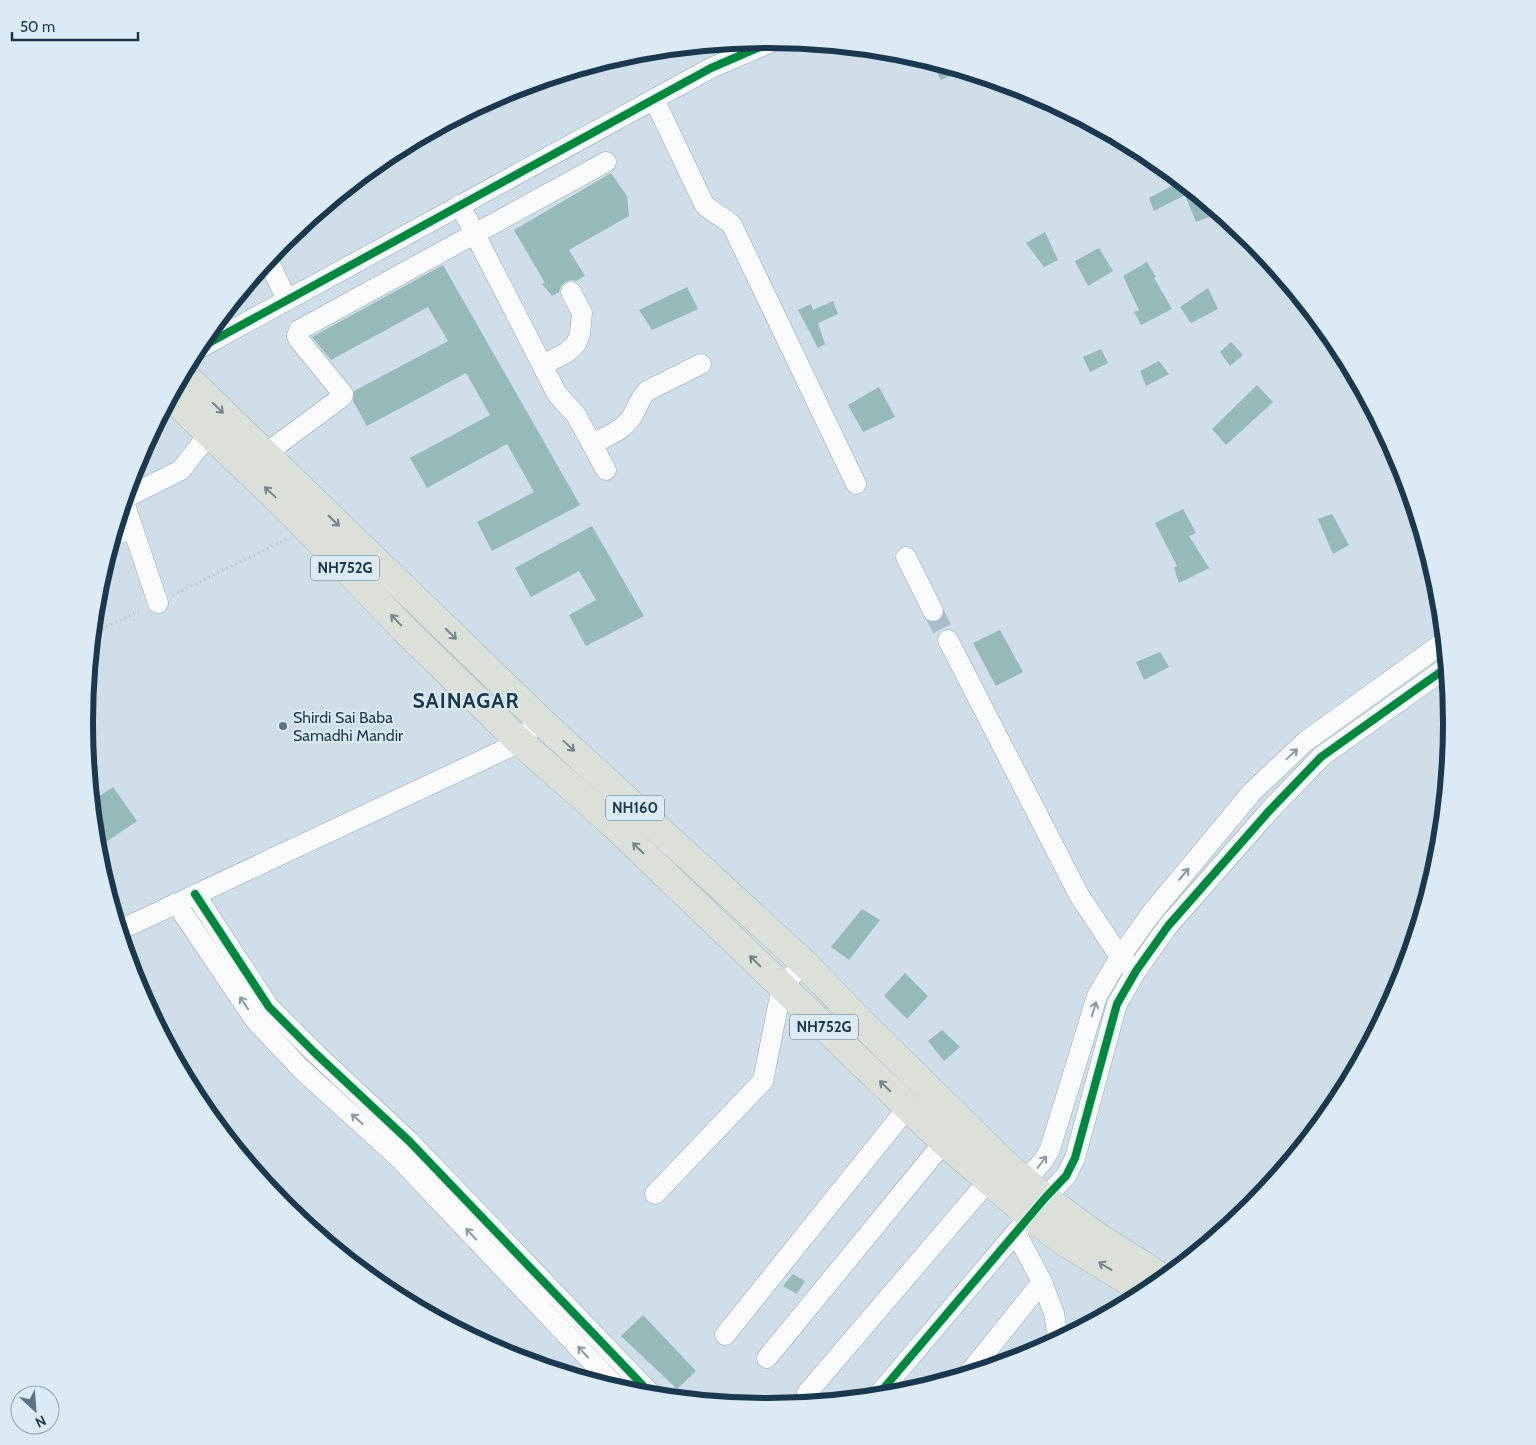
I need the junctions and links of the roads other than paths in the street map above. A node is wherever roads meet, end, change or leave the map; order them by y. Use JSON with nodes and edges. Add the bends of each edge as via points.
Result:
{"nodes":[{"id":1,"x":757,"y":48,"type":"edge"},
{"id":2,"x":654,"y":99,"type":"junction"},
{"id":3,"x":606,"y":162,"type":"dead end"},
{"id":4,"x":460,"y":205,"type":"junction"},
{"id":5,"x":475,"y":234,"type":"junction"},
{"id":6,"x":271,"y":266,"type":"edge"},
{"id":7,"x":571,"y":292,"type":"dead end"},
{"id":8,"x":287,"y":300,"type":"junction"},
{"id":9,"x":211,"y":342,"type":"edge"},
{"id":10,"x":701,"y":364,"type":"dead end"},
{"id":11,"x":542,"y":365,"type":"junction"},
{"id":12,"x":187,"y":378,"type":"edge"},
{"id":13,"x":175,"y":401,"type":"edge"},
{"id":14,"x":209,"y":434,"type":"junction"},
{"id":15,"x":592,"y":444,"type":"junction"},
{"id":16,"x":265,"y":454,"type":"junction"},
{"id":17,"x":606,"y":470,"type":"dead end"},
{"id":18,"x":856,"y":484,"type":"dead end"},
{"id":19,"x":133,"y":494,"type":"edge"},
{"id":20,"x":124,"y":532,"type":"edge"},
{"id":21,"x":906,"y":557,"type":"dead end"},
{"id":22,"x":158,"y":603,"type":"road end"},
{"id":23,"x":933,"y":611,"type":"tunnel mouth"},
{"id":24,"x":948,"y":640,"type":"tunnel mouth"},
{"id":25,"x":1438,"y":646,"type":"edge"},
{"id":26,"x":1441,"y":671,"type":"edge"},
{"id":27,"x":541,"y":721,"type":"junction"},
{"id":28,"x":518,"y":740,"type":"junction"},
{"id":29,"x":195,"y":894,"type":"junction"},
{"id":30,"x":176,"y":903,"type":"junction"},
{"id":31,"x":125,"y":927,"type":"edge"},
{"id":32,"x":1120,"y":957,"type":"junction"},
{"id":33,"x":804,"y":963,"type":"junction"},
{"id":34,"x":1136,"y":971,"type":"junction"},
{"id":35,"x":782,"y":986,"type":"junction"},
{"id":36,"x":908,"y":1107,"type":"junction"},
{"id":37,"x":944,"y":1142,"type":"junction"},
{"id":38,"x":989,"y":1180,"type":"junction"},
{"id":39,"x":655,"y":1194,"type":"dead end"},
{"id":40,"x":1025,"y":1205,"type":"junction"},
{"id":41,"x":1157,"y":1274,"type":"edge"},
{"id":42,"x":1042,"y":1282,"type":"junction"},
{"id":43,"x":1138,"y":1287,"type":"edge"},
{"id":44,"x":1057,"y":1332,"type":"edge"},
{"id":45,"x":725,"y":1335,"type":"dead end"},
{"id":46,"x":768,"y":1358,"type":"dead end"},
{"id":47,"x":975,"y":1365,"type":"edge"},
{"id":48,"x":606,"y":1377,"type":"edge"},
{"id":49,"x":644,"y":1386,"type":"edge"},
{"id":50,"x":885,"y":1387,"type":"edge"},
{"id":51,"x":808,"y":1394,"type":"dead end"}],
"edges":[{"from":1,"to":2,"type":"street","via":[[711,68]]},
{"from":2,"to":4,"type":"street"},
{"from":2,"to":18,"type":"street","via":[[704,204],[732,226]]},
{"from":3,"to":5,"type":"street"},
{"from":4,"to":5,"type":"street"},
{"from":4,"to":8,"type":"street"},
{"from":5,"to":11,"type":"street"},
{"from":5,"to":16,"type":"street","via":[[299,330],[299,340],[343,394]]},
{"from":6,"to":8,"type":"street"},
{"from":7,"to":11,"type":"street","via":[[582,313],[580,334],[576,344],[566,353]]},
{"from":8,"to":9,"type":"street"},
{"from":10,"to":15,"type":"street","via":[[647,391],[625,425]]},
{"from":11,"to":15,"type":"street","via":[[557,394],[576,415]]},
{"from":12,"to":16,"type":"highway","number":"NH160","one_way":true},
{"from":13,"to":14,"type":"highway","number":"NH752G"},
{"from":14,"to":19,"type":"street","via":[[181,470]]},
{"from":28,"to":14,"type":"highway","number":"NH752G","one_way":true},
{"from":15,"to":17,"type":"street"},
{"from":16,"to":27,"type":"highway","number":"NH160","one_way":true},
{"from":20,"to":22,"type":"street"},
{"from":21,"to":23,"type":"street"},
{"from":24,"to":32,"type":"street","via":[[1079,895]]},
{"from":32,"to":25,"type":"street","one_way":true,"via":[[1150,915],[1252,792],[1306,741]]},
{"from":26,"to":34,"type":"street","via":[[1321,757],[1168,926]]},
{"from":27,"to":28,"type":"street"},
{"from":27,"to":33,"type":"highway","number":"NH160","one_way":true},
{"from":28,"to":29,"type":"street","via":[[510,747]]},
{"from":35,"to":28,"type":"highway","number":"NH752G","one_way":true,"via":[[613,824]]},
{"from":29,"to":30,"type":"street"},
{"from":29,"to":49,"type":"street","via":[[269,1007],[409,1142]]},
{"from":30,"to":31,"type":"street"},
{"from":48,"to":30,"type":"street","one_way":true,"via":[[397,1156],[301,1069],[255,1020]]},
{"from":32,"to":34,"type":"street"},
{"from":40,"to":32,"type":"street","one_way":true,"via":[[1050,1149],[1098,996]]},
{"from":33,"to":35,"type":"street"},
{"from":33,"to":40,"type":"highway","number":"NH160","via":[[919,1080]]},
{"from":34,"to":40,"type":"street","via":[[1117,1004],[1075,1158],[1066,1176]]},
{"from":36,"to":35,"type":"highway","number":"NH752G","one_way":true},
{"from":35,"to":39,"type":"street","via":[[763,1081]]},
{"from":36,"to":37,"type":"highway","number":"NH752G"},
{"from":36,"to":45,"type":"street"},
{"from":37,"to":38,"type":"highway","number":"NH752G"},
{"from":37,"to":46,"type":"street"},
{"from":38,"to":40,"type":"highway","number":"NH752G"},
{"from":38,"to":51,"type":"street"},
{"from":40,"to":41,"type":"highway","number":"NH160","via":[[1094,1234]]},
{"from":40,"to":42,"type":"street"},
{"from":43,"to":40,"type":"highway","number":"NH752G","one_way":true,"via":[[1063,1241]]},
{"from":40,"to":50,"type":"street"},
{"from":42,"to":44,"type":"street","via":[[1054,1313]]},
{"from":42,"to":47,"type":"street"}]}
